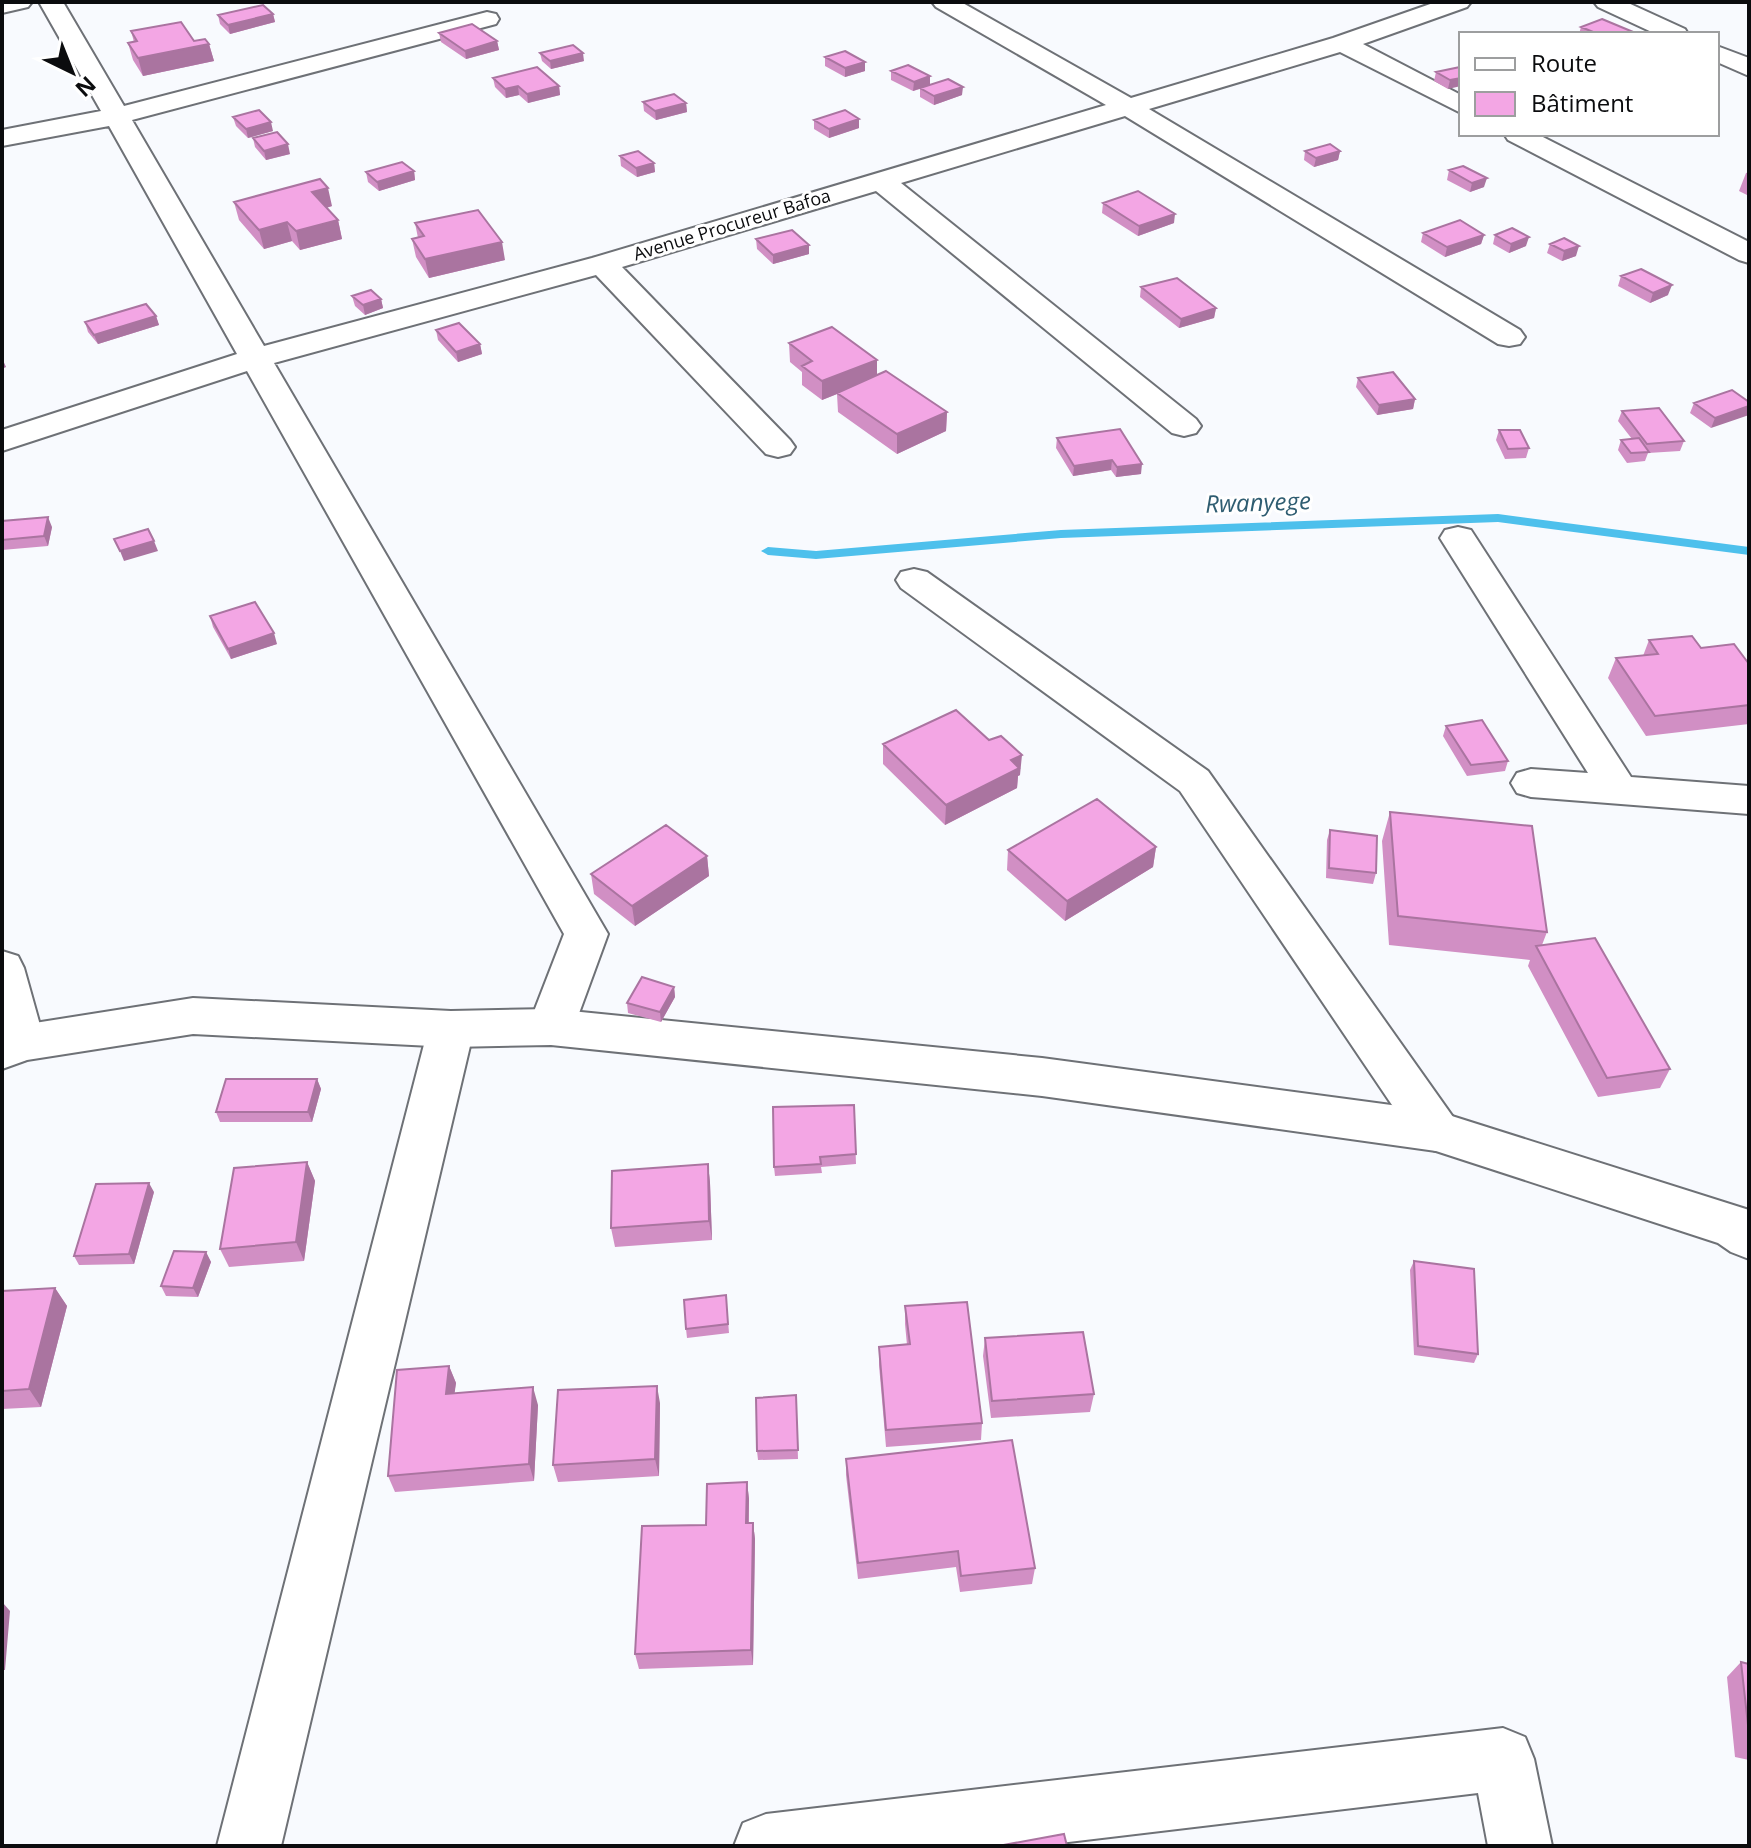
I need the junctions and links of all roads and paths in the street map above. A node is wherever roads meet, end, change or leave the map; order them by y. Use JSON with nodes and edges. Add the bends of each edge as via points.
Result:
{"nodes":[{"id":1,"x":20,"y":2,"type":"edge"},
{"id":2,"x":51,"y":2,"type":"edge"},
{"id":3,"x":944,"y":2,"type":"edge"},
{"id":4,"x":1459,"y":2,"type":"edge"},
{"id":5,"x":1606,"y":2,"type":"edge"},
{"id":6,"x":2,"y":6,"type":"edge"},
{"id":7,"x":487,"y":19,"type":"dead end"},
{"id":8,"x":1672,"y":32,"type":"edge"},
{"id":9,"x":1342,"y":43,"type":"junction"},
{"id":10,"x":1719,"y":54,"type":"edge"},
{"id":11,"x":1749,"y":68,"type":"edge"},
{"id":12,"x":1459,"y":104,"type":"edge"},
{"id":13,"x":1126,"y":106,"type":"junction"},
{"id":14,"x":118,"y":116,"type":"junction"},
{"id":15,"x":1521,"y":136,"type":"edge"},
{"id":16,"x":2,"y":138,"type":"edge"},
{"id":17,"x":880,"y":180,"type":"junction"},
{"id":18,"x":1749,"y":254,"type":"edge"},
{"id":19,"x":602,"y":264,"type":"junction"},
{"id":20,"x":1509,"y":337,"type":"dead end"},
{"id":21,"x":256,"y":358,"type":"junction"},
{"id":22,"x":1184,"y":426,"type":"dead end"},
{"id":23,"x":2,"y":441,"type":"edge"},
{"id":24,"x":778,"y":447,"type":"dead end"},
{"id":25,"x":1458,"y":538,"type":"dead end"},
{"id":26,"x":914,"y":580,"type":"dead end"},
{"id":27,"x":1531,"y":783,"type":"dead end"},
{"id":28,"x":1619,"y":790,"type":"junction"},
{"id":29,"x":1749,"y":800,"type":"edge"},
{"id":30,"x":2,"y":968,"type":"edge"},
{"id":31,"x":551,"y":1027,"type":"junction"},
{"id":32,"x":451,"y":1029,"type":"junction"},
{"id":33,"x":12,"y":1047,"type":"edge"},
{"id":34,"x":1436,"y":1131,"type":"junction"},
{"id":35,"x":1749,"y":1237,"type":"edge"},
{"id":36,"x":249,"y":1846,"type":"edge"},
{"id":37,"x":766,"y":1846,"type":"edge"},
{"id":38,"x":1520,"y":1846,"type":"edge"}],
"edges":[{"from":1,"to":6,"type":"street"},
{"from":2,"to":14,"type":"street"},
{"from":3,"to":13,"type":"street"},
{"from":4,"to":9,"type":"street","name":"Avenue Procureur Bafoa"},
{"from":5,"to":8,"type":"street"},
{"from":7,"to":14,"type":"street"},
{"from":9,"to":12,"type":"street"},
{"from":9,"to":13,"type":"street","name":"Avenue Procureur Bafoa"},
{"from":10,"to":11,"type":"street"},
{"from":13,"to":17,"type":"street","name":"Avenue Procureur Bafoa"},
{"from":13,"to":20,"type":"street"},
{"from":14,"to":16,"type":"street"},
{"from":14,"to":21,"type":"street"},
{"from":15,"to":18,"type":"street"},
{"from":17,"to":19,"type":"street","name":"Avenue Procureur Bafoa"},
{"from":17,"to":22,"type":"street"},
{"from":19,"to":21,"type":"street","name":"Avenue Procureur Bafoa"},
{"from":19,"to":24,"type":"street"},
{"from":21,"to":23,"type":"street","name":"Avenue Procureur Bafoa"},
{"from":21,"to":31,"type":"street","via":[[586,934]]},
{"from":25,"to":28,"type":"street"},
{"from":26,"to":34,"type":"street","via":[[1194,781]]},
{"from":27,"to":28,"type":"street"},
{"from":28,"to":29,"type":"street"},
{"from":30,"to":33,"type":"street"},
{"from":31,"to":32,"type":"street"},
{"from":31,"to":34,"type":"street","via":[[1042,1077]]},
{"from":32,"to":33,"type":"street","via":[[193,1016]]},
{"from":32,"to":36,"type":"street"},
{"from":34,"to":35,"type":"street","via":[[1735,1227]]},
{"from":37,"to":38,"type":"street","via":[[1503,1759]]}]}
